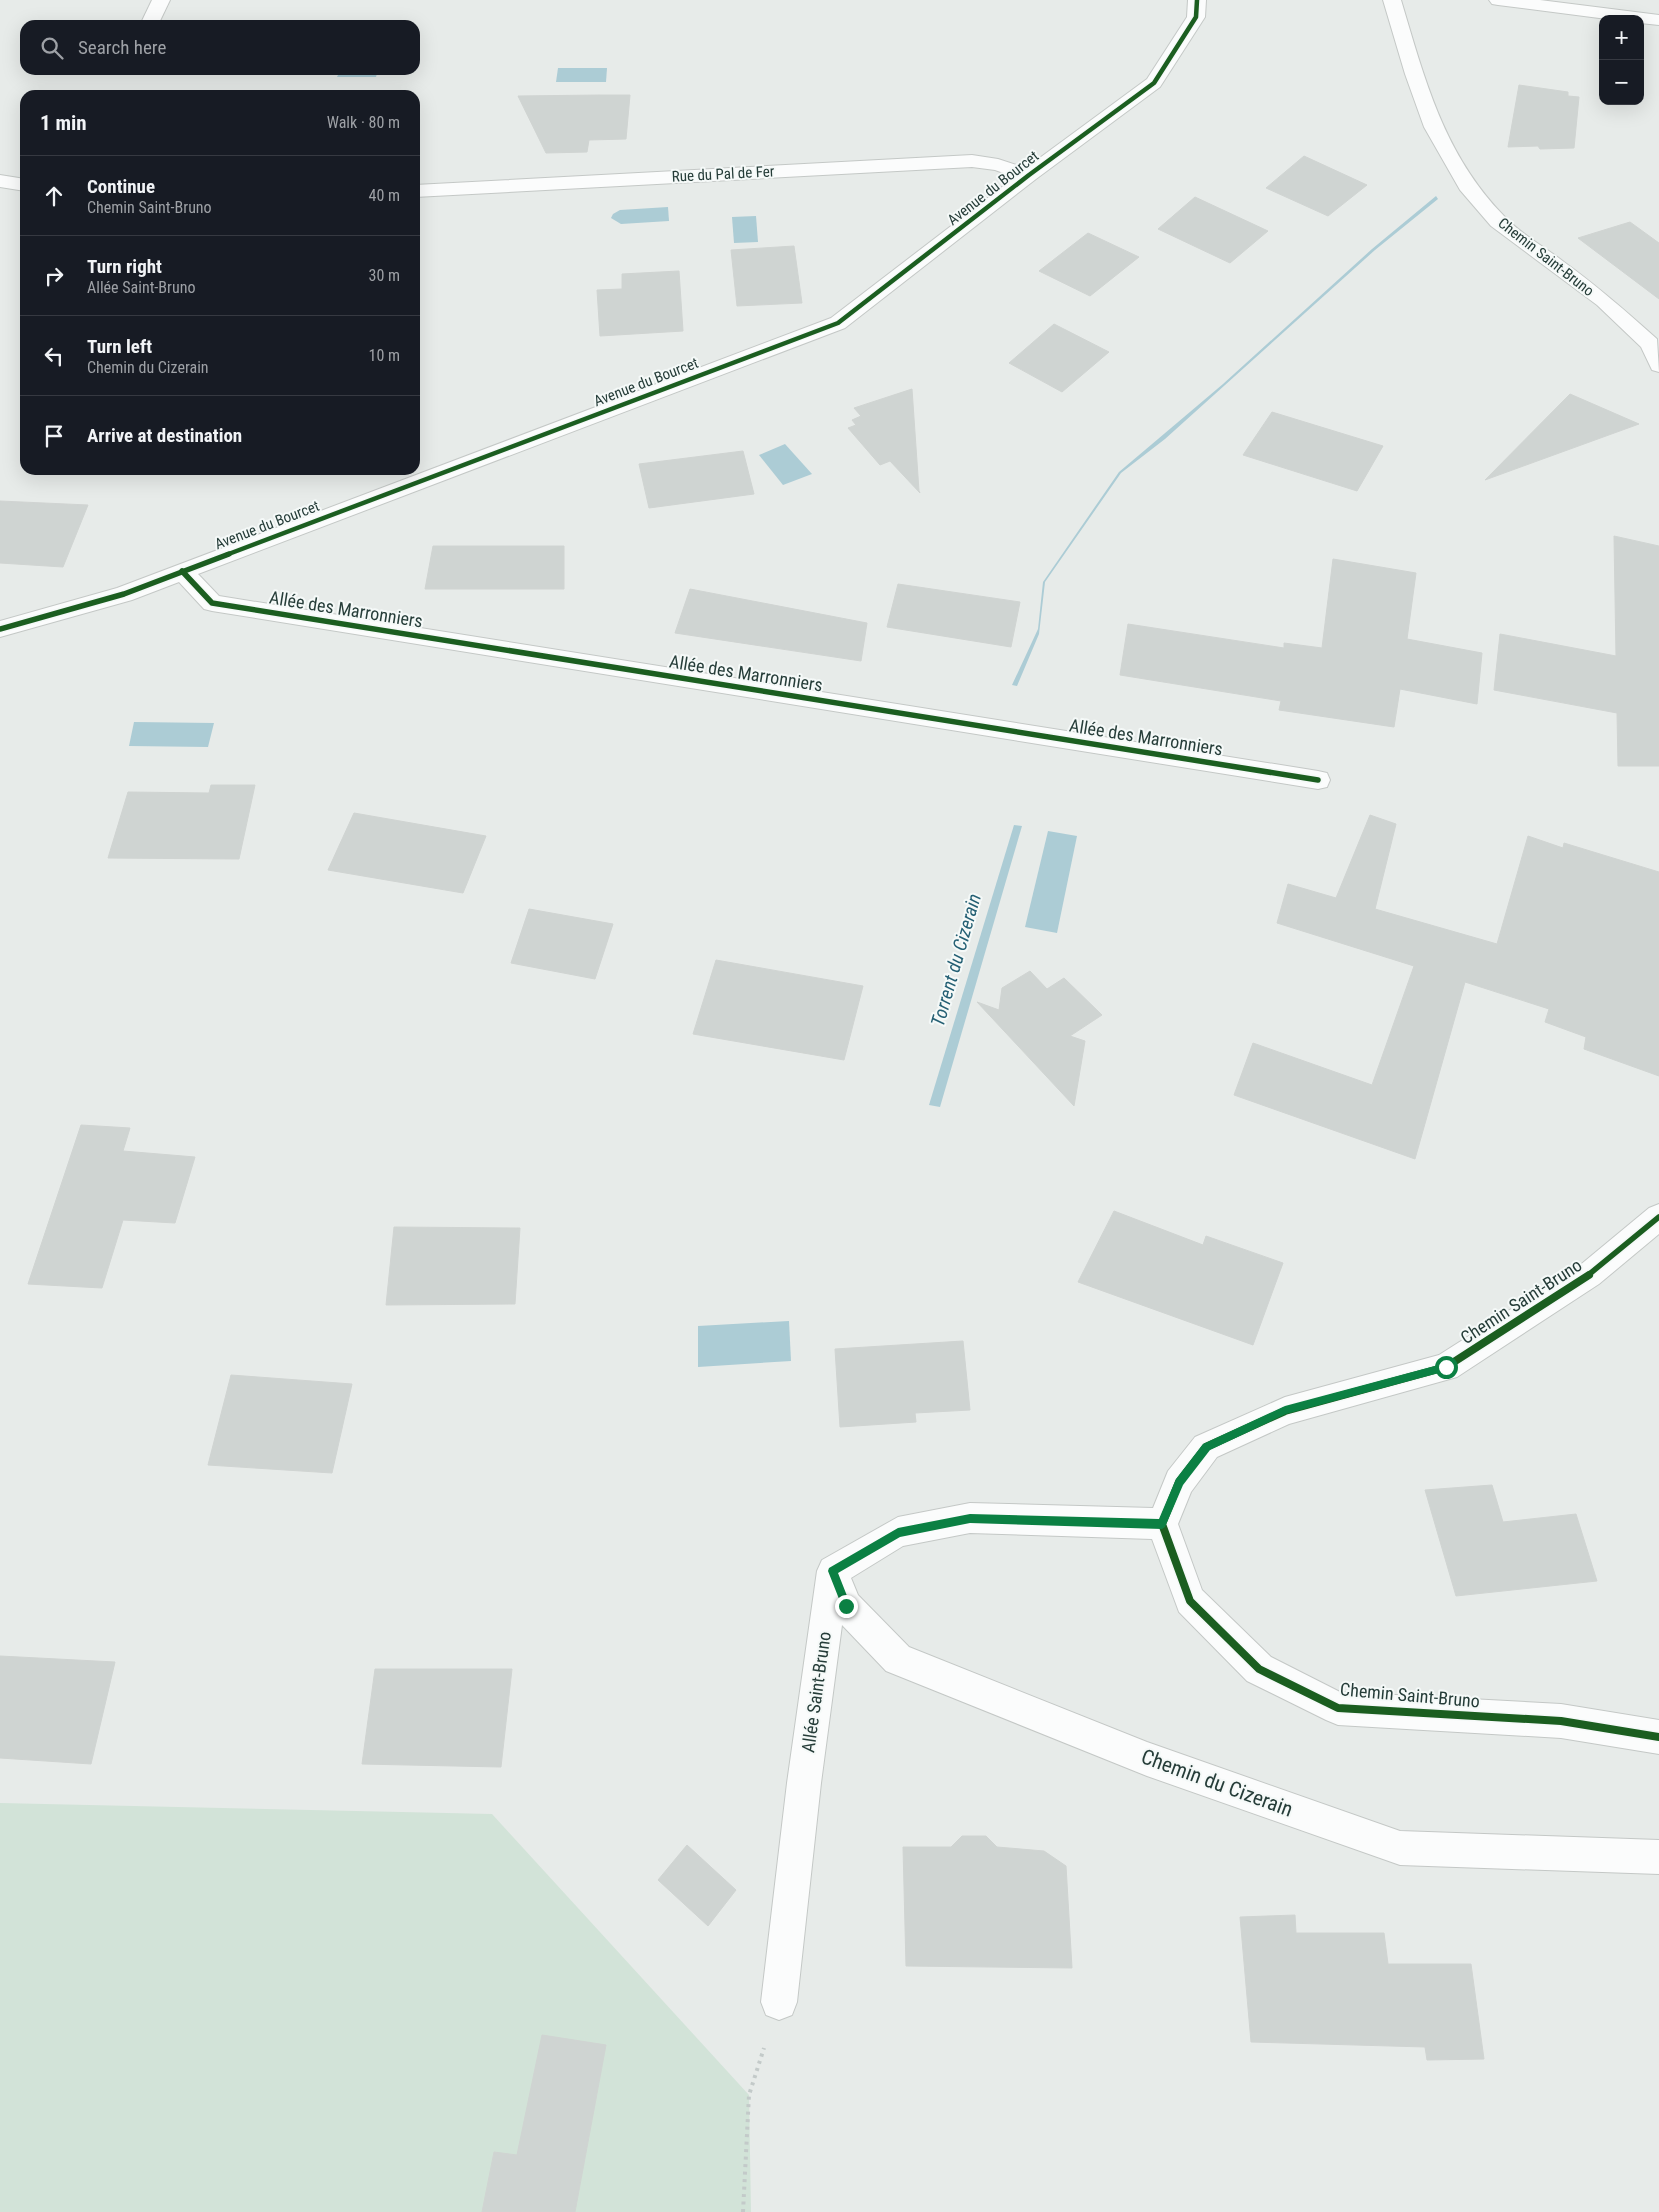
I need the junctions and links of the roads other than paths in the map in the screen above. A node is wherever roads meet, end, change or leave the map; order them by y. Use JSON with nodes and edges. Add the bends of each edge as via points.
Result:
{"nodes":[{"id":1,"x":160,"y":0,"type":"edge"},
{"id":2,"x":1197,"y":0,"type":"edge"},
{"id":3,"x":1392,"y":0,"type":"edge"},
{"id":4,"x":1498,"y":0,"type":"edge"},
{"id":5,"x":151,"y":20,"type":"edge"},
{"id":6,"x":1659,"y":20,"type":"edge"},
{"id":7,"x":1029,"y":175,"type":"junction"},
{"id":8,"x":0,"y":181,"type":"edge"},
{"id":9,"x":20,"y":184,"type":"edge"},
{"id":10,"x":420,"y":191,"type":"edge"},
{"id":11,"x":1659,"y":365,"type":"edge"},
{"id":12,"x":182,"y":571,"type":"junction"},
{"id":13,"x":0,"y":629,"type":"edge"},
{"id":14,"x":1318,"y":780,"type":"dead end"},
{"id":15,"x":1659,"y":1217,"type":"edge"},
{"id":16,"x":1162,"y":1524,"type":"junction"},
{"id":17,"x":832,"y":1571,"type":"junction"},
{"id":18,"x":1659,"y":1736,"type":"edge"},
{"id":19,"x":1659,"y":1857,"type":"edge"},
{"id":20,"x":779,"y":2002,"type":"dead end"}],
"edges":[{"from":1,"to":5,"type":"street"},
{"from":2,"to":7,"type":"street","name":"Avenue du Bourcet","via":[[1196,17],[1154,83]]},
{"from":3,"to":11,"type":"street","name":"Chemin Saint-Bruno","via":[[1433,127],[1468,186],[1498,222],[1604,301],[1650,344]]},
{"from":4,"to":6,"type":"street"},
{"from":7,"to":10,"type":"street","name":"Rue du Pal de Fer","via":[[998,164],[972,161]]},
{"from":7,"to":12,"type":"street","name":"Avenue du Bourcet","via":[[838,323]]},
{"from":8,"to":9,"type":"street"},
{"from":12,"to":13,"type":"street","name":"Avenue du Bourcet","via":[[124,594]]},
{"from":12,"to":14,"type":"street","name":"Allée des Marronniers","via":[[212,603]]},
{"from":15,"to":16,"type":"street","name":"Chemin Saint-Bruno","via":[[1589,1275],[1446,1367],[1285,1410],[1206,1447],[1179,1482]]},
{"from":16,"to":17,"type":"street","via":[[970,1518],[898,1532]]},
{"from":16,"to":18,"type":"street","name":"Chemin Saint-Bruno","via":[[1190,1601],[1259,1668],[1338,1708],[1561,1721]]},
{"from":17,"to":19,"type":"street","name":"Chemin du Cizerain","via":[[846,1606],[898,1659],[1147,1759],[1400,1848]]},
{"from":17,"to":20,"type":"street","name":"Allée Saint-Bruno"}]}
